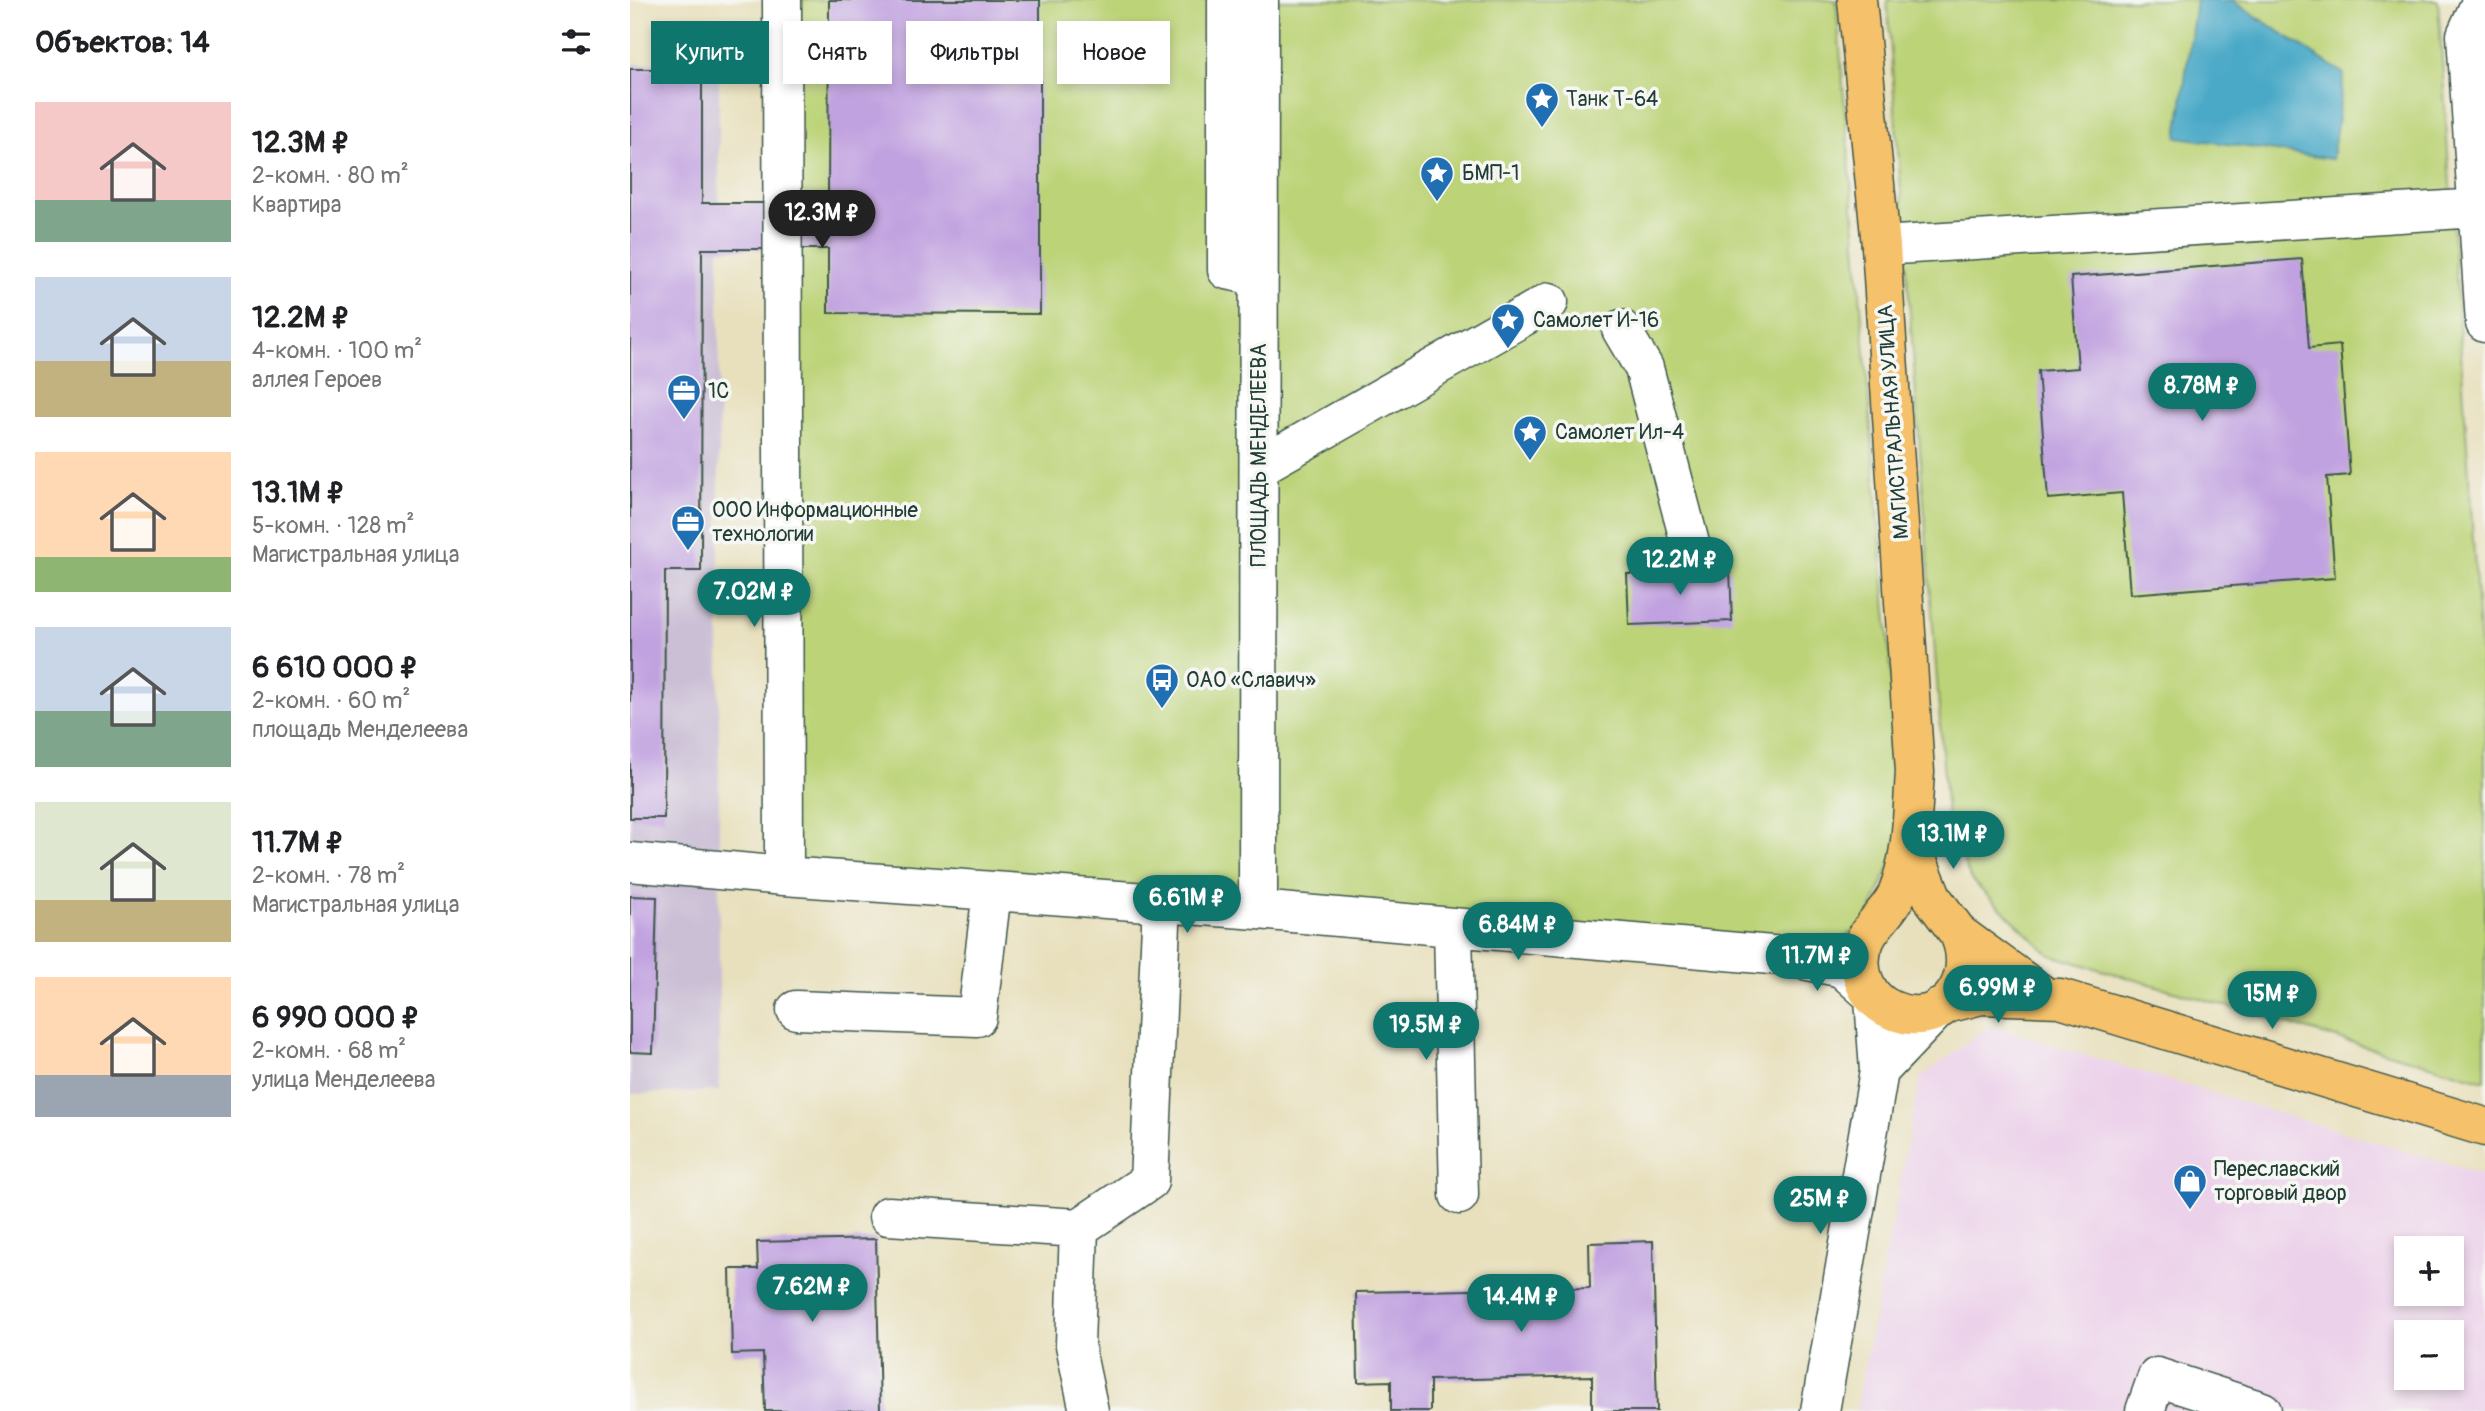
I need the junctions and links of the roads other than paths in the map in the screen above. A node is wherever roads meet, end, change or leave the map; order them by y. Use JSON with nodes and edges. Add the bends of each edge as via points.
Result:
{"nodes":[{"id":1,"x":782,"y":0,"type":"edge"},
{"id":2,"x":1227,"y":0,"type":"edge"},
{"id":3,"x":1259,"y":0,"type":"edge"},
{"id":4,"x":1857,"y":0,"type":"edge"},
{"id":5,"x":2485,"y":1,"type":"edge"},
{"id":6,"x":2481,"y":232,"type":"edge"},
{"id":7,"x":1881,"y":246,"type":"junction"},
{"id":8,"x":1259,"y":277,"type":"junction"},
{"id":9,"x":1549,"y":302,"type":"dead end"},
{"id":10,"x":2485,"y":323,"type":"edge"},
{"id":11,"x":1621,"y":329,"type":"dead end"},
{"id":12,"x":1259,"y":467,"type":"junction"},
{"id":13,"x":1692,"y":551,"type":"dead end"},
{"id":14,"x":1911,"y":844,"type":"junction"},
{"id":15,"x":630,"y":862,"type":"edge"},
{"id":16,"x":784,"y":876,"type":"junction"},
{"id":17,"x":992,"y":891,"type":"junction"},
{"id":18,"x":1162,"y":903,"type":"junction"},
{"id":19,"x":1258,"y":910,"type":"junction"},
{"id":20,"x":1429,"y":920,"type":"junction"},
{"id":21,"x":1874,"y":927,"type":"junction"},
{"id":22,"x":1954,"y":929,"type":"junction"},
{"id":23,"x":1783,"y":956,"type":"junction"},
{"id":24,"x":1872,"y":995,"type":"junction"},
{"id":25,"x":2045,"y":996,"type":"junction"},
{"id":26,"x":1943,"y":1006,"type":"junction"},
{"id":27,"x":796,"y":1010,"type":"dead end"},
{"id":28,"x":1880,"y":1071,"type":"junction"},
{"id":29,"x":2485,"y":1127,"type":"edge"},
{"id":30,"x":1459,"y":1195,"type":"dead end"},
{"id":31,"x":888,"y":1216,"type":"dead end"},
{"id":32,"x":1079,"y":1228,"type":"junction"},
{"id":33,"x":1089,"y":1411,"type":"edge"},
{"id":34,"x":1820,"y":1411,"type":"edge"},
{"id":35,"x":2145,"y":1411,"type":"edge"},
{"id":36,"x":2262,"y":1411,"type":"edge"}],
"edges":[{"from":1,"to":16,"type":"street"},
{"from":2,"to":8,"type":"street","via":[[1227,270]]},
{"from":3,"to":8,"type":"street","name":"ПЛОЩАДЬ МЕНДЕЛЕЕВА"},
{"from":4,"to":7,"type":"main road","name":"МАГИСТРАЛЬНАЯ УЛИЦА"},
{"from":5,"to":6,"type":"street","via":[[2466,35]]},
{"from":6,"to":7,"type":"street"},
{"from":6,"to":10,"type":"street"},
{"from":7,"to":14,"type":"main road","name":"МАГИСТРАЛЬНАЯ УЛИЦА","via":[[1914,772]]},
{"from":8,"to":12,"type":"street","name":"ПЛОЩАДЬ МЕНДЕЛЕЕВА"},
{"from":9,"to":12,"type":"street"},
{"from":11,"to":13,"type":"street","via":[[1644,368]]},
{"from":12,"to":19,"type":"street","name":"ПЛОЩАДЬ МЕНДЕЛЕЕВА","via":[[1268,574]]},
{"from":14,"to":21,"type":"main road","via":[[1896,894]]},
{"from":14,"to":22,"type":"main road","via":[[1933,899]]},
{"from":15,"to":16,"type":"street"},
{"from":16,"to":17,"type":"street"},
{"from":17,"to":18,"type":"street"},
{"from":17,"to":27,"type":"street","via":[[977,1017]]},
{"from":18,"to":19,"type":"street"},
{"from":18,"to":32,"type":"street","via":[[1149,1181]]},
{"from":19,"to":20,"type":"street"},
{"from":20,"to":23,"type":"street"},
{"from":20,"to":30,"type":"street"},
{"from":21,"to":22,"type":"main road","via":[[1894,913],[1914,909],[1926,911]]},
{"from":21,"to":23,"type":"street","via":[[1841,949]]},
{"from":21,"to":24,"type":"main road","via":[[1861,957],[1862,975]]},
{"from":22,"to":25,"type":"main road"},
{"from":22,"to":26,"type":"main road","via":[[1966,956],[1965,976]]},
{"from":23,"to":24,"type":"street","via":[[1842,968]]},
{"from":24,"to":26,"type":"main road","via":[[1900,1014],[1914,1015]]},
{"from":24,"to":28,"type":"street"},
{"from":25,"to":26,"type":"main road","via":[[1981,995]]},
{"from":25,"to":29,"type":"main road"},
{"from":26,"to":28,"type":"street"},
{"from":28,"to":34,"type":"street"},
{"from":31,"to":32,"type":"street"},
{"from":32,"to":33,"type":"street","via":[[1075,1345]]},
{"from":35,"to":36,"type":"street","via":[[2157,1377]]}]}
